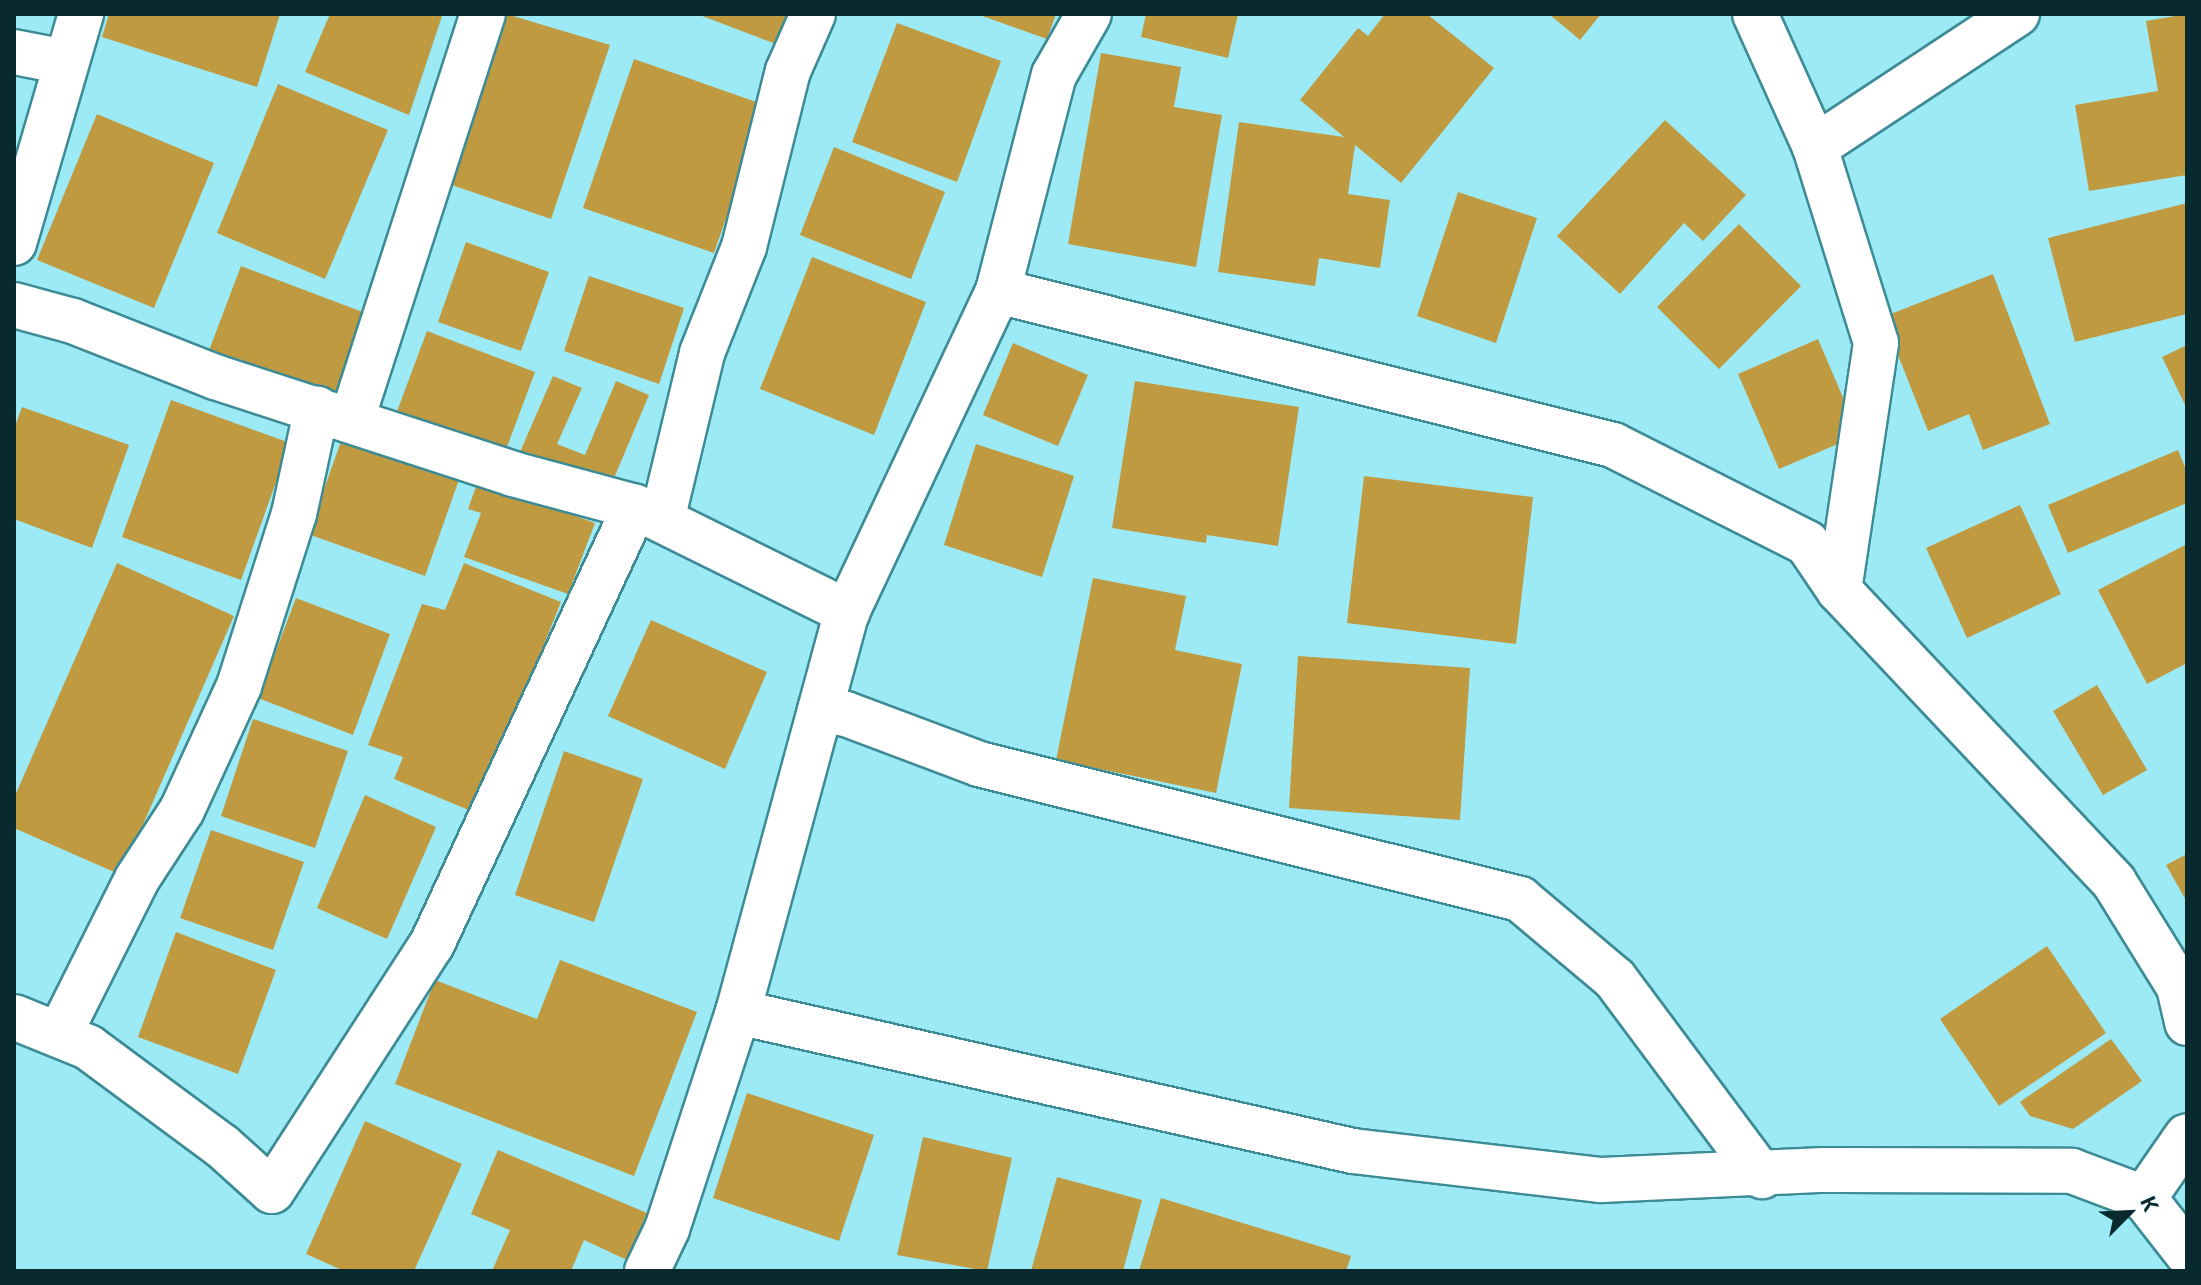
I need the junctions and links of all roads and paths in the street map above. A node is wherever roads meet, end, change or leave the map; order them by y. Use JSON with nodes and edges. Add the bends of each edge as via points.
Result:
{"nodes":[{"id":1,"x":81,"y":14,"type":"edge"},
{"id":2,"x":483,"y":14,"type":"edge"},
{"id":3,"x":813,"y":14,"type":"edge"},
{"id":4,"x":1089,"y":14,"type":"edge"},
{"id":5,"x":1755,"y":14,"type":"edge"},
{"id":6,"x":2017,"y":14,"type":"edge"},
{"id":7,"x":14,"y":52,"type":"edge"},
{"id":8,"x":66,"y":62,"type":"junction"},
{"id":9,"x":1815,"y":147,"type":"junction"},
{"id":10,"x":14,"y":243,"type":"edge"},
{"id":11,"x":998,"y":291,"type":"junction"},
{"id":12,"x":14,"y":305,"type":"edge"},
{"id":13,"x":335,"y":414,"type":"junction"},
{"id":14,"x":648,"y":513,"type":"junction"},
{"id":15,"x":1839,"y":590,"type":"junction"},
{"id":16,"x":847,"y":612,"type":"junction"},
{"id":17,"x":820,"y":710,"type":"junction"},
{"id":18,"x":738,"y":1012,"type":"junction"},
{"id":19,"x":14,"y":1017,"type":"edge"},
{"id":20,"x":2187,"y":1023,"type":"edge"},
{"id":21,"x":60,"y":1033,"type":"junction"},
{"id":22,"x":2187,"y":1136,"type":"edge"},
{"id":23,"x":1762,"y":1176,"type":"junction"},
{"id":24,"x":2144,"y":1198,"type":"junction"},
{"id":25,"x":2187,"y":1253,"type":"edge"},
{"id":26,"x":647,"y":1271,"type":"edge"}],
"edges":[{"from":1,"to":8,"type":"street"},
{"from":2,"to":13,"type":"street"},
{"from":3,"to":14,"type":"street","via":[[788,71],[744,247]]},
{"from":4,"to":11,"type":"street","via":[[1054,75]]},
{"from":5,"to":9,"type":"street"},
{"from":6,"to":9,"type":"street"},
{"from":7,"to":8,"type":"street"},
{"from":8,"to":10,"type":"street"},
{"from":9,"to":15,"type":"street","via":[[1876,343]]},
{"from":11,"to":15,"type":"street","via":[[1613,445],[1807,543]]},
{"from":11,"to":16,"type":"street"},
{"from":12,"to":13,"type":"street"},
{"from":13,"to":14,"type":"street"},
{"from":13,"to":21,"type":"street","via":[[294,514],[239,686],[182,810],[137,879]]},
{"from":14,"to":16,"type":"street"},
{"from":14,"to":21,"type":"street","via":[[432,944],[272,1191],[222,1146],[88,1047]]},
{"from":15,"to":20,"type":"street","via":[[2114,882],[2179,987]]},
{"from":16,"to":17,"type":"street"},
{"from":17,"to":18,"type":"street"},
{"from":17,"to":23,"type":"street","via":[[846,714],[979,764],[1520,899],[1615,979]]},
{"from":18,"to":23,"type":"street","via":[[1353,1151],[1601,1180]]},
{"from":18,"to":26,"type":"street","via":[[667,1229]]},
{"from":19,"to":21,"type":"street"},
{"from":22,"to":24,"type":"street"},
{"from":23,"to":24,"type":"street","via":[[1824,1170],[2072,1171]]},
{"from":24,"to":25,"type":"street"}]}
